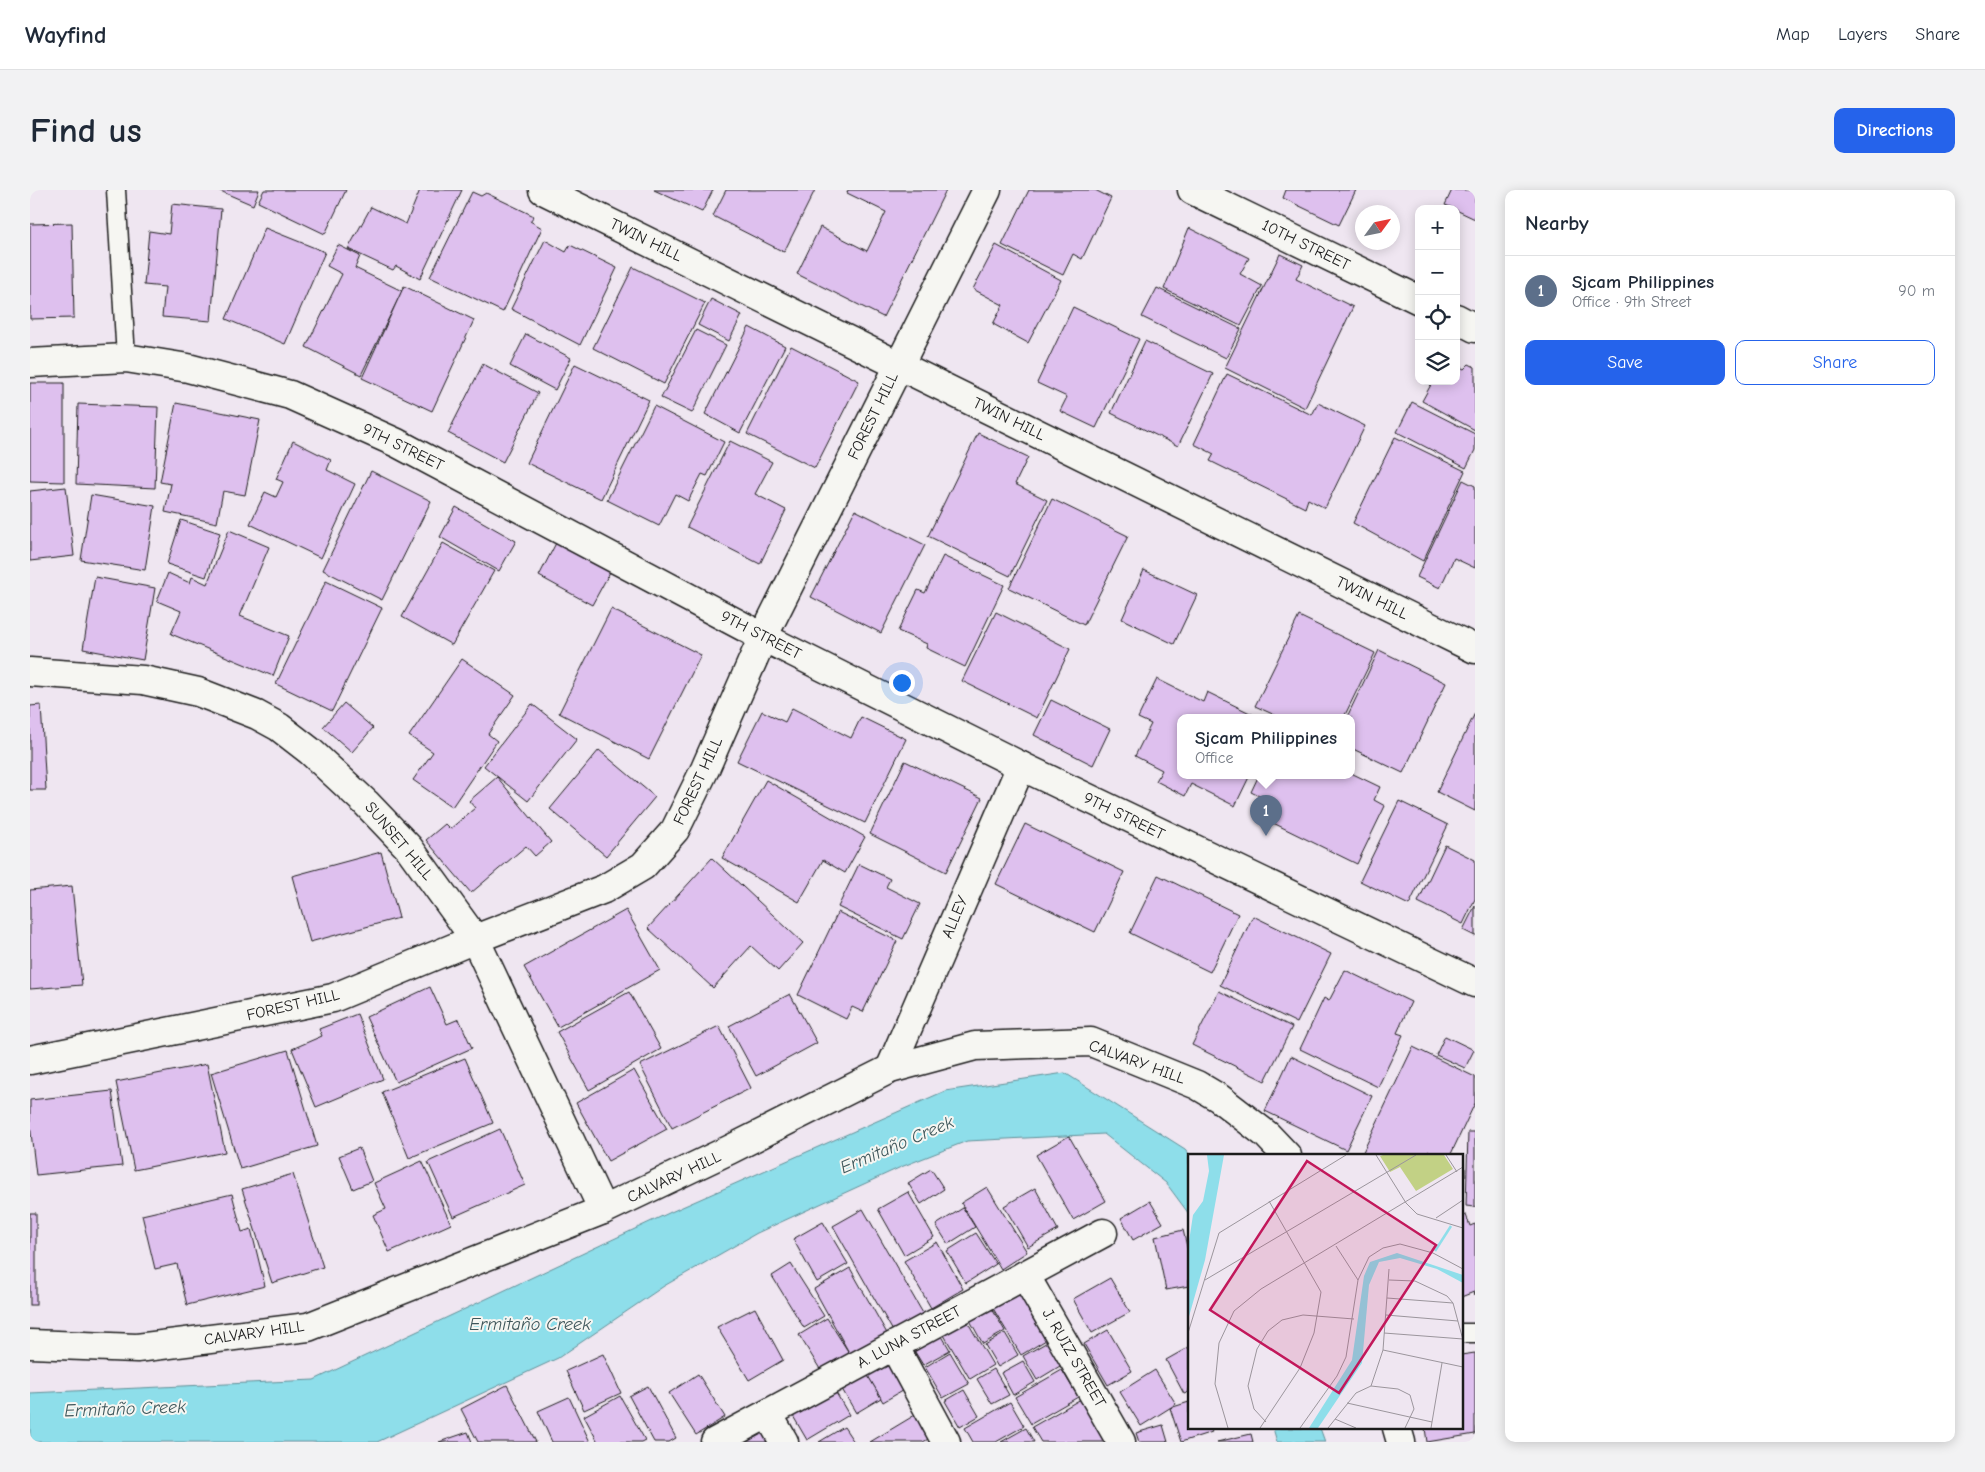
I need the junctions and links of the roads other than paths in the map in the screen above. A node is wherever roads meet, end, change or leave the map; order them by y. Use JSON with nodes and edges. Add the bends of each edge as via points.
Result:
{"nodes":[{"id":1,"x":116,"y":190,"type":"edge"},
{"id":2,"x":543,"y":190,"type":"edge"},
{"id":3,"x":987,"y":190,"type":"edge"},
{"id":4,"x":1192,"y":190,"type":"edge"},
{"id":5,"x":1415,"y":298,"type":"edge"},
{"id":6,"x":1460,"y":320,"type":"edge"},
{"id":7,"x":1475,"y":328,"type":"edge"},
{"id":8,"x":126,"y":358,"type":"junction"},
{"id":9,"x":30,"y":363,"type":"edge"},
{"id":10,"x":899,"y":364,"type":"junction"},
{"id":11,"x":763,"y":637,"type":"junction"},
{"id":12,"x":1475,"y":649,"type":"edge"},
{"id":13,"x":30,"y":672,"type":"edge"},
{"id":14,"x":1021,"y":766,"type":"junction"},
{"id":15,"x":475,"y":939,"type":"junction"},
{"id":16,"x":1475,"y":983,"type":"edge"},
{"id":17,"x":30,"y":1060,"type":"edge"},
{"id":18,"x":890,"y":1068,"type":"junction"},
{"id":19,"x":1285,"y":1154,"type":"edge"},
{"id":20,"x":603,"y":1210,"type":"junction"},
{"id":21,"x":1103,"y":1233,"type":"dead end"},
{"id":22,"x":1025,"y":1275,"type":"junction"},
{"id":23,"x":1475,"y":1333,"type":"edge"},
{"id":24,"x":1462,"y":1334,"type":"edge"},
{"id":25,"x":30,"y":1344,"type":"edge"},
{"id":26,"x":894,"y":1346,"type":"junction"},
{"id":27,"x":768,"y":1414,"type":"junction"},
{"id":28,"x":716,"y":1442,"type":"edge"},
{"id":29,"x":784,"y":1442,"type":"edge"},
{"id":30,"x":946,"y":1442,"type":"edge"},
{"id":31,"x":1121,"y":1442,"type":"edge"}],
"edges":[{"from":1,"to":8,"type":"lane"},
{"from":2,"to":10,"type":"street","name":"TWIN HILL"},
{"from":3,"to":10,"type":"street","name":"FOREST HILL"},
{"from":4,"to":5,"type":"street","name":"10TH STREET"},
{"from":6,"to":7,"type":"street"},
{"from":8,"to":9,"type":"street","name":"9TH STREET"},
{"from":8,"to":11,"type":"street","name":"9TH STREET","via":[[188,368],[290,395],[396,443]]},
{"from":10,"to":11,"type":"street","name":"FOREST HILL"},
{"from":10,"to":12,"type":"street","name":"TWIN HILL"},
{"from":11,"to":14,"type":"street","name":"9TH STREET"},
{"from":11,"to":15,"type":"street","name":"FOREST HILL","via":[[675,830],[643,866],[604,889]]},
{"from":13,"to":15,"type":"street","name":"SUNSET HILL","via":[[143,680],[198,692],[279,727],[366,802],[409,848]]},
{"from":14,"to":16,"type":"street","name":"9TH STREET"},
{"from":14,"to":18,"type":"street","name":"ALLEY"},
{"from":15,"to":17,"type":"street","name":"FOREST HILL","via":[[333,998]]},
{"from":15,"to":20,"type":"street","name":"SUNSET HILL"},
{"from":18,"to":19,"type":"street","name":"CALVARY HILL","via":[[975,1046],[1091,1042],[1197,1084],[1260,1130]]},
{"from":18,"to":20,"type":"street","name":"CALVARY HILL"},
{"from":20,"to":25,"type":"street","name":"CALVARY HILL","via":[[308,1326],[137,1348]]},
{"from":21,"to":22,"type":"street","name":"A. LUNA STREET"},
{"from":22,"to":26,"type":"street","name":"A. LUNA STREET"},
{"from":22,"to":31,"type":"street","name":"J. RUIZ STREET"},
{"from":23,"to":24,"type":"lane"},
{"from":26,"to":27,"type":"street","name":"A. LUNA STREET"},
{"from":26,"to":30,"type":"street"},
{"from":27,"to":28,"type":"street","name":"A. LUNA STREET"},
{"from":27,"to":29,"type":"street"}]}
